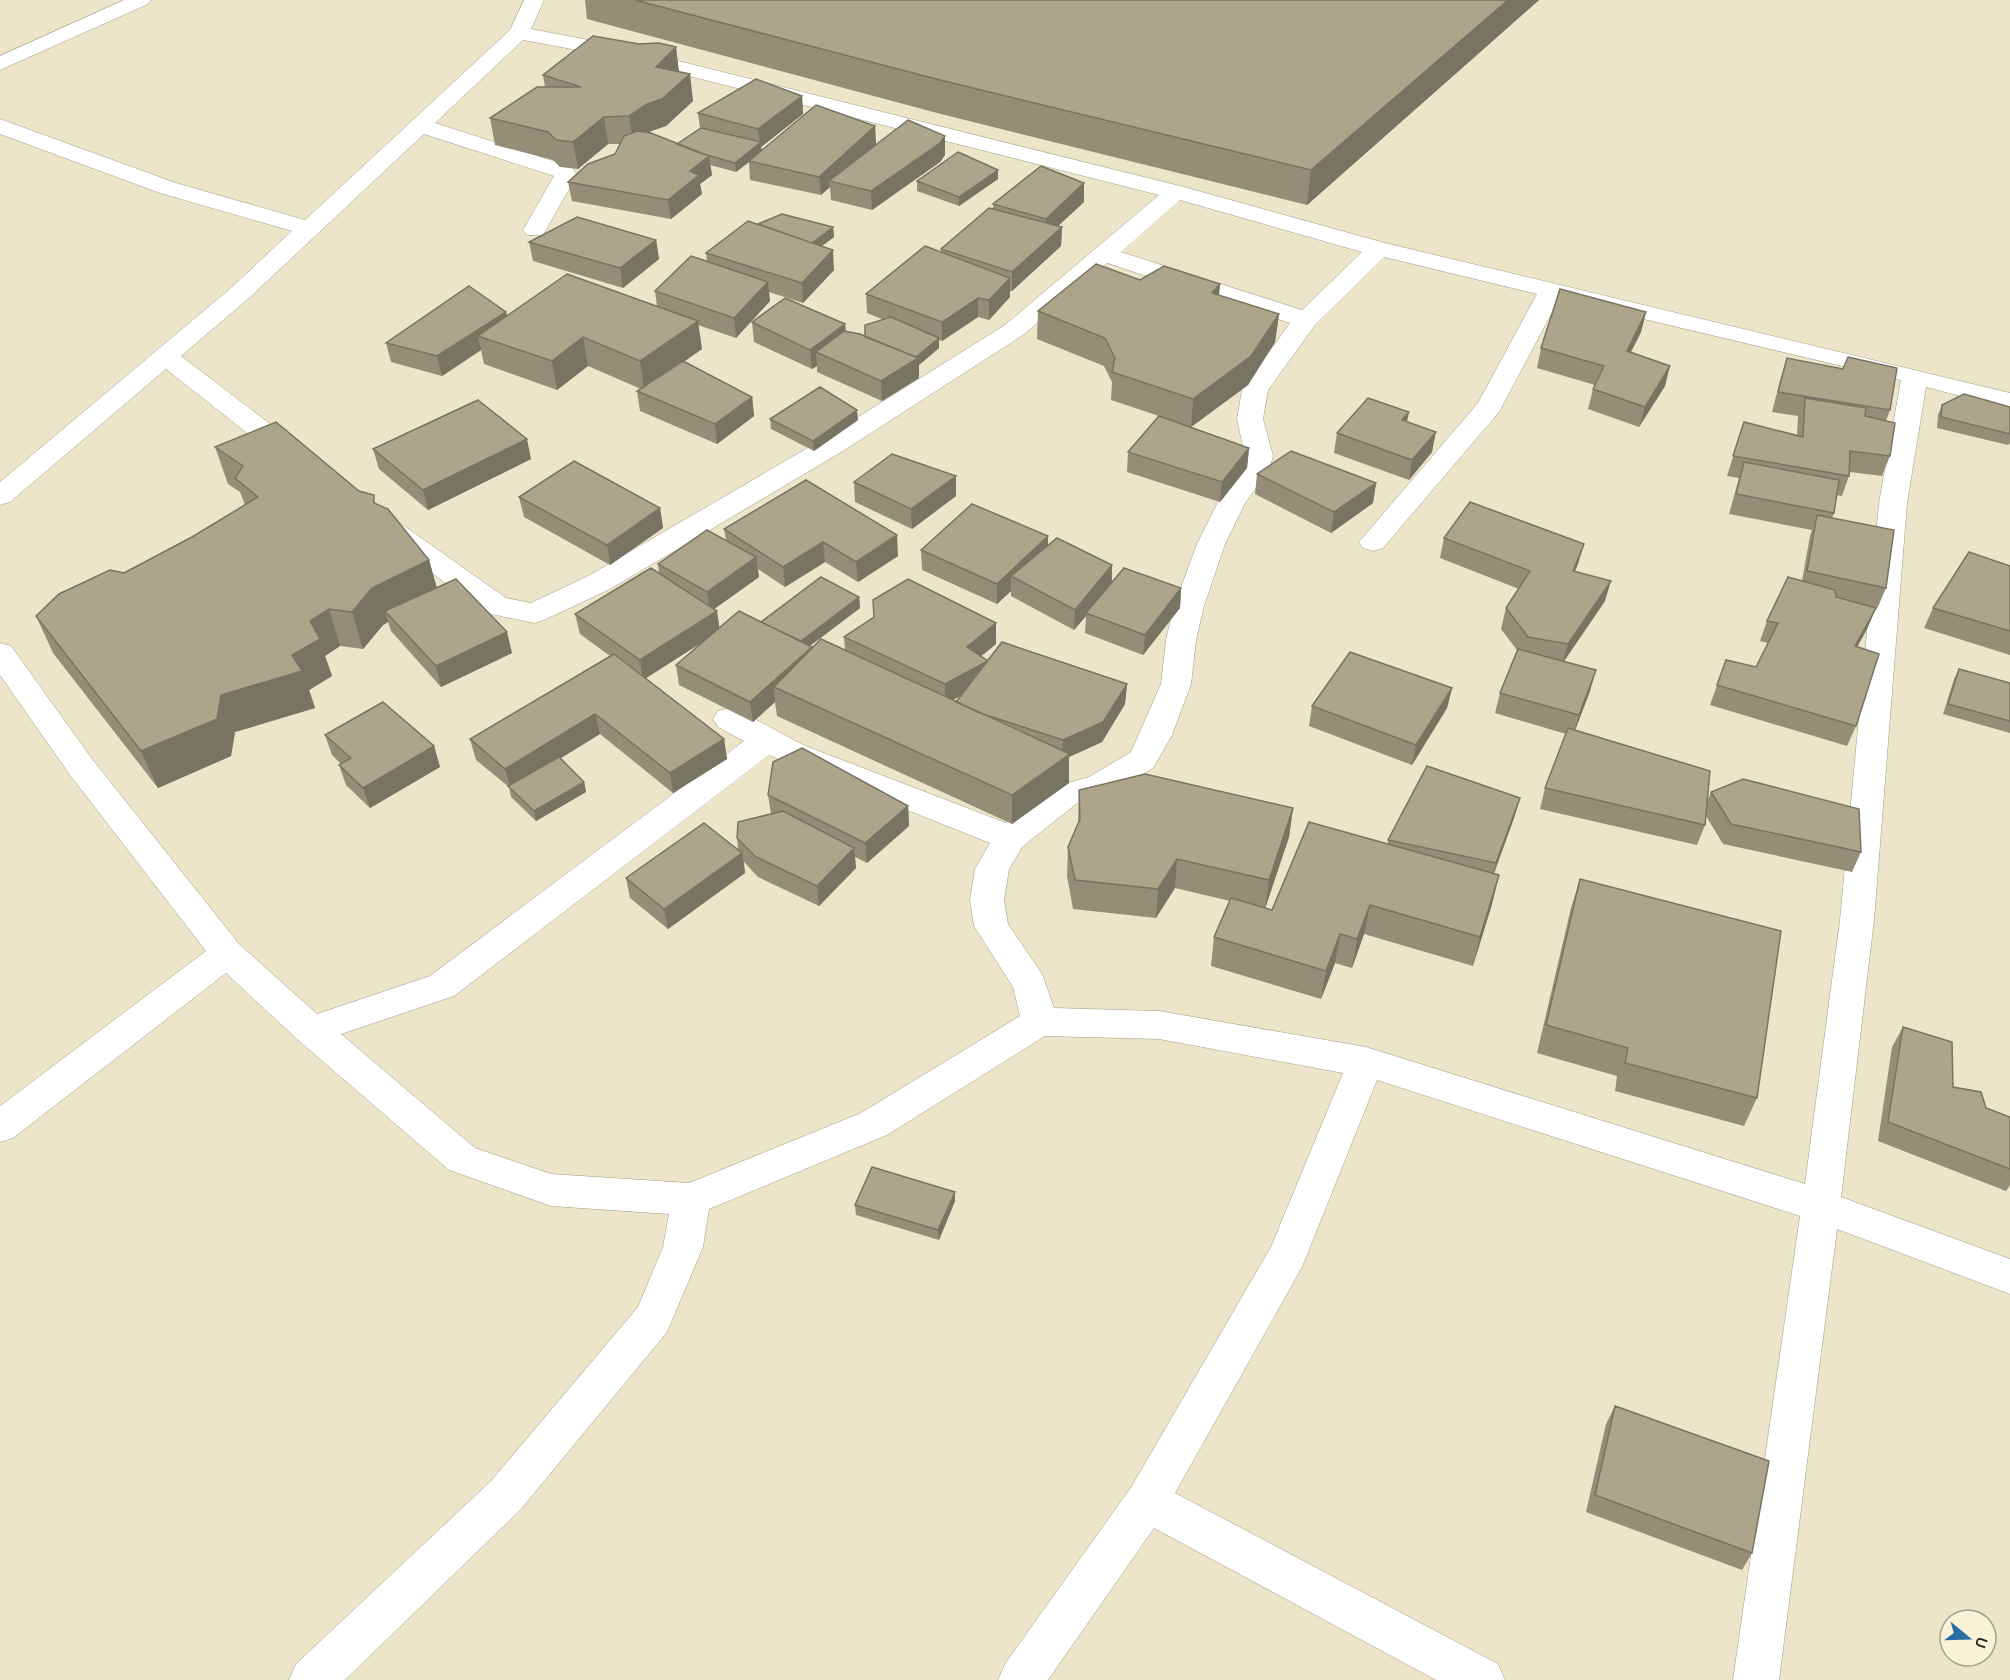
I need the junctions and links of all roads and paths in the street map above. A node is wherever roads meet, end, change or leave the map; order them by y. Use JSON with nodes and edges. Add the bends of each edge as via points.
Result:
{"nodes":[{"id":1,"x":141,"y":0,"type":"edge"},
{"id":2,"x":534,"y":0,"type":"edge"},
{"id":3,"x":519,"y":33,"type":"junction"},
{"id":4,"x":0,"y":64,"type":"edge"},
{"id":5,"x":766,"y":65,"type":"edge"},
{"id":6,"x":740,"y":83,"type":"junction"},
{"id":7,"x":418,"y":125,"type":"junction"},
{"id":8,"x":0,"y":126,"type":"edge"},
{"id":9,"x":1172,"y":185,"type":"junction"},
{"id":10,"x":310,"y":229,"type":"junction"},
{"id":11,"x":535,"y":230,"type":"dead end"},
{"id":12,"x":1379,"y":249,"type":"junction"},
{"id":13,"x":1104,"y":254,"type":"junction"},
{"id":14,"x":1551,"y":291,"type":"junction"},
{"id":15,"x":1306,"y":320,"type":"junction"},
{"id":16,"x":166,"y":357,"type":"junction"},
{"id":17,"x":1915,"y":376,"type":"junction"},
{"id":18,"x":2010,"y":401,"type":"edge"},
{"id":19,"x":314,"y":472,"type":"edge"},
{"id":20,"x":0,"y":496,"type":"edge"},
{"id":21,"x":370,"y":514,"type":"edge"},
{"id":22,"x":1373,"y":542,"type":"dead end"},
{"id":23,"x":0,"y":653,"type":"edge"},
{"id":24,"x":729,"y":719,"type":"edge"},
{"id":25,"x":767,"y":740,"type":"junction"},
{"id":26,"x":1010,"y":838,"type":"junction"},
{"id":27,"x":227,"y":953,"type":"junction"},
{"id":28,"x":1039,"y":1022,"type":"junction"},
{"id":29,"x":311,"y":1030,"type":"junction"},
{"id":30,"x":1366,"y":1062,"type":"junction"},
{"id":31,"x":0,"y":1127,"type":"edge"},
{"id":32,"x":692,"y":1199,"type":"junction"},
{"id":33,"x":1821,"y":1206,"type":"junction"},
{"id":34,"x":2010,"y":1277,"type":"edge"},
{"id":35,"x":1148,"y":1501,"type":"junction"},
{"id":36,"x":312,"y":1680,"type":"edge"},
{"id":37,"x":1021,"y":1680,"type":"edge"},
{"id":38,"x":1482,"y":1680,"type":"edge"},
{"id":39,"x":1756,"y":1680,"type":"edge"}],
"edges":[{"from":1,"to":4,"type":"street"},
{"from":2,"to":3,"type":"street"},
{"from":3,"to":6,"type":"street","via":[[610,50]]},
{"from":3,"to":7,"type":"street"},
{"from":5,"to":6,"type":"street"},
{"from":6,"to":9,"type":"street"},
{"from":7,"to":10,"type":"street"},
{"from":7,"to":11,"type":"street","via":[[564,172],[566,175]]},
{"from":8,"to":10,"type":"street","via":[[168,188]]},
{"from":9,"to":12,"type":"street"},
{"from":9,"to":13,"type":"street"},
{"from":10,"to":16,"type":"street"},
{"from":12,"to":14,"type":"street"},
{"from":12,"to":15,"type":"street"},
{"from":13,"to":15,"type":"street"},
{"from":13,"to":21,"type":"street","via":[[1014,330],[833,446],[600,582],[534,613],[497,606]]},
{"from":14,"to":17,"type":"street"},
{"from":14,"to":22,"type":"street","via":[[1490,406]]},
{"from":15,"to":26,"type":"street","via":[[1255,390],[1250,419],[1259,456],[1255,470],[1232,502],[1210,544],[1186,617],[1176,684],[1142,760],[1099,786],[1065,795]]},
{"from":16,"to":19,"type":"street"},
{"from":16,"to":20,"type":"street"},
{"from":17,"to":18,"type":"street"},
{"from":17,"to":33,"type":"street","via":[[1893,503],[1857,920]]},
{"from":23,"to":27,"type":"street","via":[[81,767]]},
{"from":24,"to":25,"type":"street"},
{"from":25,"to":26,"type":"street"},
{"from":25,"to":29,"type":"street","via":[[442,986]]},
{"from":26,"to":28,"type":"street","via":[[992,869],[987,900],[991,926],[1030,984]]},
{"from":27,"to":29,"type":"street"},
{"from":27,"to":31,"type":"street"},
{"from":28,"to":30,"type":"street","via":[[1159,1025]]},
{"from":28,"to":32,"type":"street","via":[[874,1124]]},
{"from":29,"to":32,"type":"street","via":[[462,1159],[551,1190]]},
{"from":30,"to":33,"type":"street"},
{"from":30,"to":35,"type":"street","via":[[1288,1255]]},
{"from":32,"to":36,"type":"street","via":[[683,1247],[653,1319],[506,1495]]},
{"from":33,"to":34,"type":"street"},
{"from":33,"to":39,"type":"street"},
{"from":35,"to":37,"type":"street"},
{"from":35,"to":38,"type":"street"}]}
